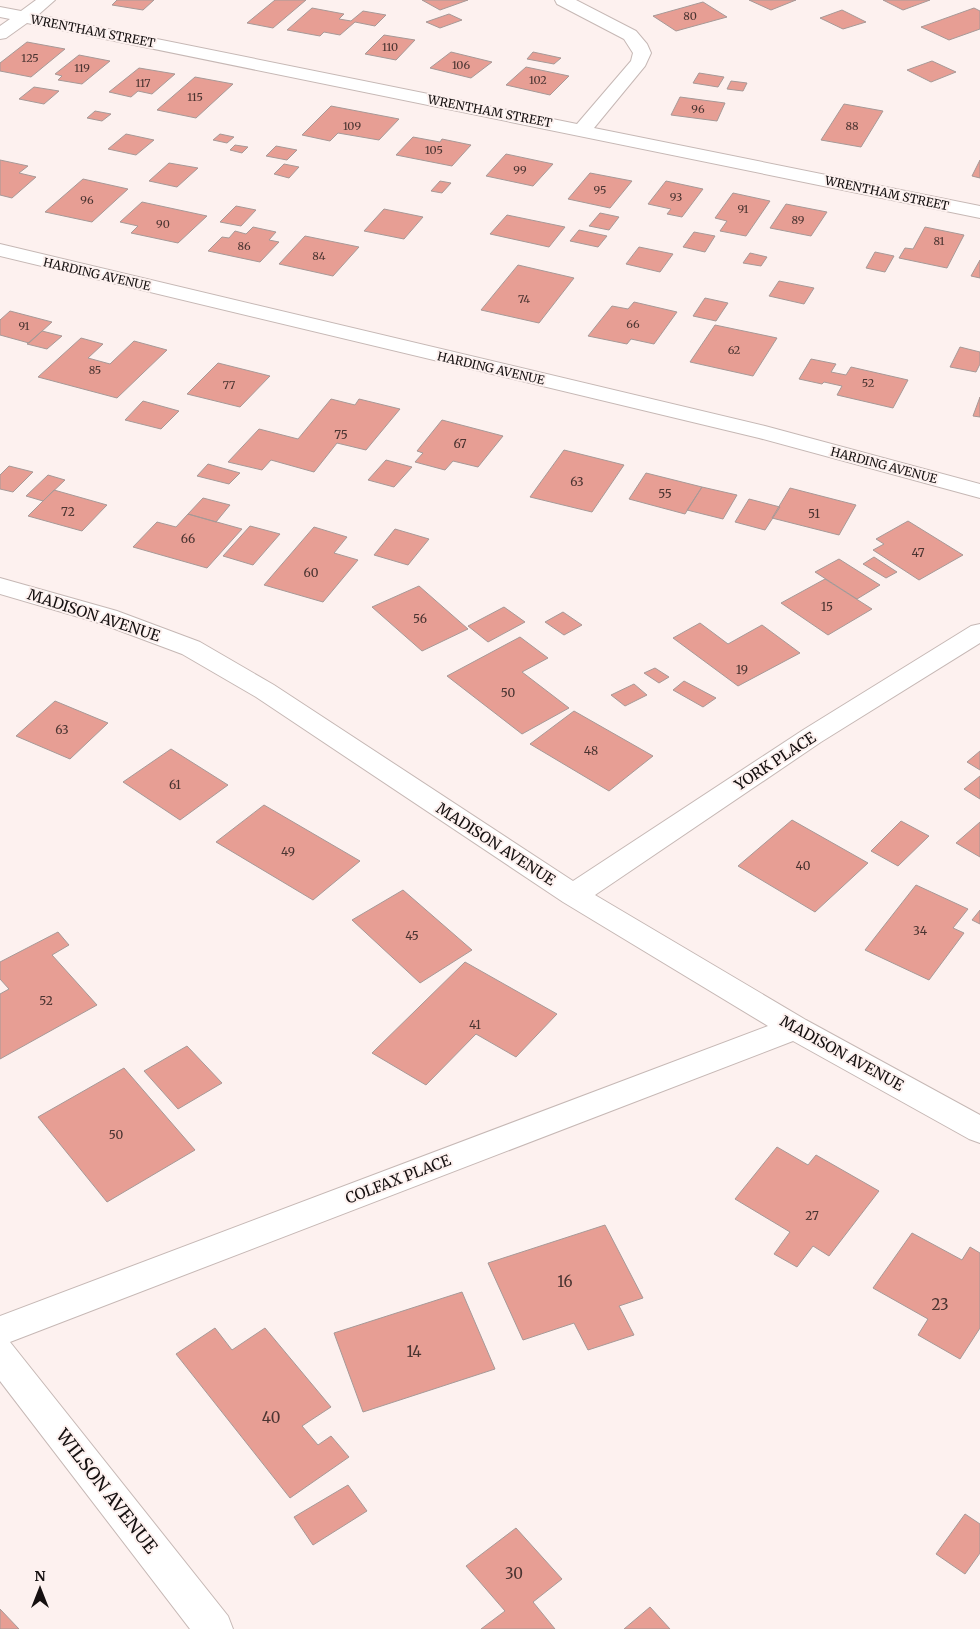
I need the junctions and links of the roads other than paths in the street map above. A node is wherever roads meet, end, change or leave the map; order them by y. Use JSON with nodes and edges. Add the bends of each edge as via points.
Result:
{"nodes":[{"id":1,"x":47,"y":0,"type":"edge"},
{"id":2,"x":563,"y":0,"type":"edge"},
{"id":3,"x":0,"y":12,"type":"edge"},
{"id":4,"x":23,"y":17,"type":"junction"},
{"id":5,"x":0,"y":34,"type":"edge"},
{"id":6,"x":582,"y":130,"type":"junction"},
{"id":7,"x":980,"y":212,"type":"edge"},
{"id":8,"x":0,"y":250,"type":"edge"},
{"id":9,"x":980,"y":491,"type":"edge"},
{"id":10,"x":0,"y":586,"type":"edge"},
{"id":11,"x":980,"y":632,"type":"edge"},
{"id":12,"x":573,"y":895,"type":"junction"},
{"id":13,"x":795,"y":1028,"type":"junction"},
{"id":14,"x":980,"y":1130,"type":"edge"},
{"id":15,"x":0,"y":1331,"type":"edge"},
{"id":16,"x":0,"y":1354,"type":"edge"},
{"id":17,"x":214,"y":1629,"type":"edge"}],
"edges":[{"from":1,"to":4,"type":"street"},
{"from":2,"to":6,"type":"street","via":[[630,36],[642,53],[639,62]]},
{"from":3,"to":4,"type":"street","name":"WRENTHAM STREET"},
{"from":4,"to":5,"type":"street"},
{"from":4,"to":6,"type":"street","name":"WRENTHAM STREET"},
{"from":6,"to":7,"type":"street","name":"WRENTHAM STREET"},
{"from":8,"to":9,"type":"street","name":"HARDING AVENUE","via":[[765,433]]},
{"from":10,"to":12,"type":"street","name":"MADISON AVENUE","via":[[108,617],[191,648],[265,691]]},
{"from":11,"to":12,"type":"street","name":"YORK PLACE","via":[[812,736]]},
{"from":12,"to":13,"type":"street","name":"MADISON AVENUE"},
{"from":13,"to":14,"type":"street","name":"MADISON AVENUE"},
{"from":13,"to":15,"type":"street","name":"COLFAX PLACE"},
{"from":16,"to":17,"type":"street","name":"WILSON AVENUE"}]}
